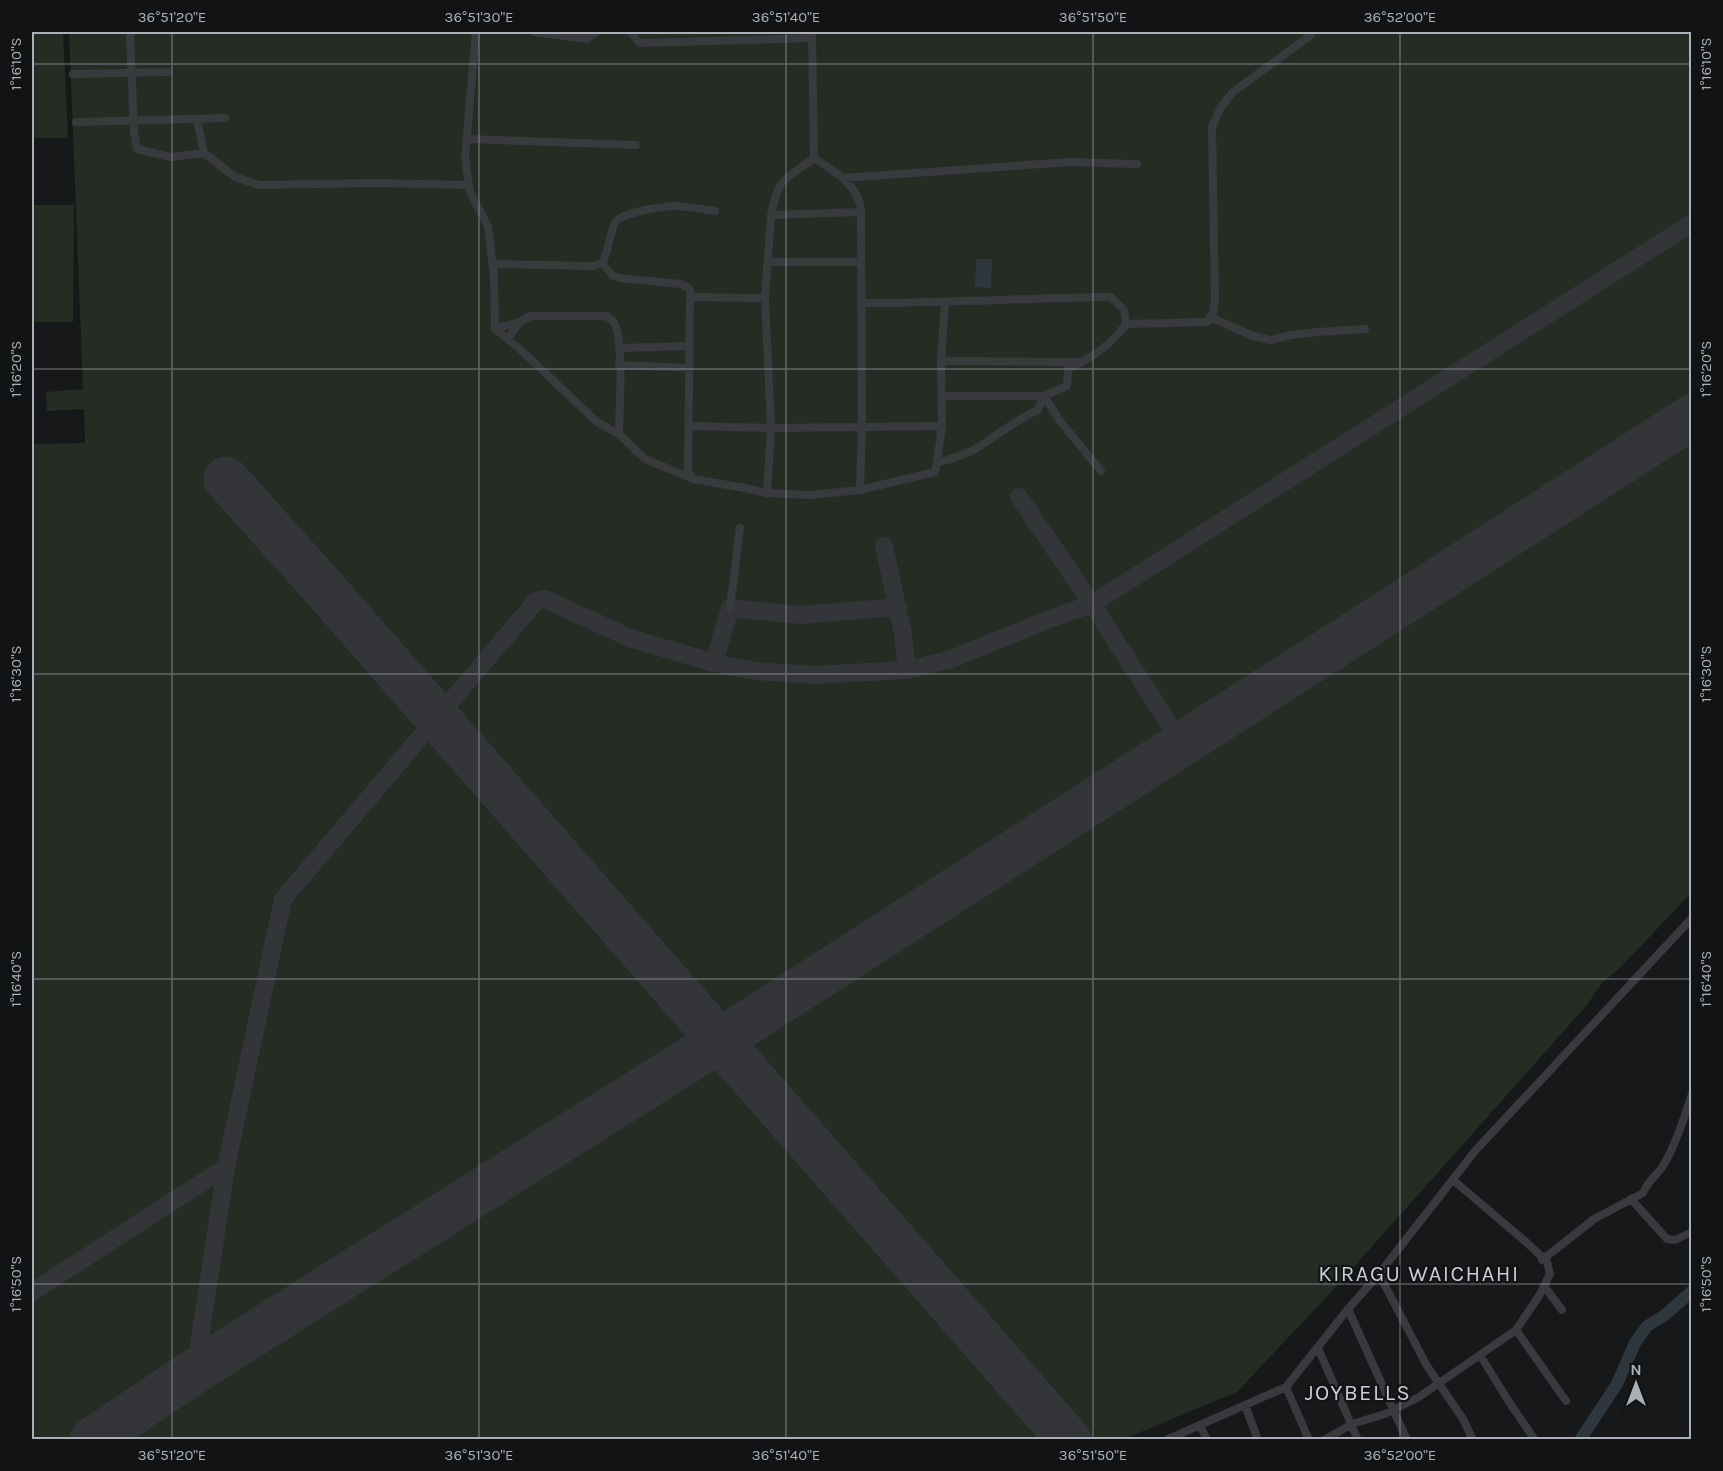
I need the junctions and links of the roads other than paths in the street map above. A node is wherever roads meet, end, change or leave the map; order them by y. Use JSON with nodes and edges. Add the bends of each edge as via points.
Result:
{"nodes":[{"id":1,"x":130,"y":32,"type":"edge"},
{"id":2,"x":476,"y":32,"type":"edge"},
{"id":3,"x":534,"y":32,"type":"edge"},
{"id":4,"x":597,"y":32,"type":"edge"},
{"id":5,"x":631,"y":32,"type":"edge"},
{"id":6,"x":1312,"y":32,"type":"edge"},
{"id":7,"x":812,"y":35,"type":"edge"},
{"id":8,"x":132,"y":72,"type":"junction"},
{"id":9,"x":168,"y":72,"type":"dead end"},
{"id":10,"x":73,"y":74,"type":"dead end"},
{"id":11,"x":225,"y":118,"type":"dead end"},
{"id":12,"x":197,"y":119,"type":"junction"},
{"id":13,"x":134,"y":120,"type":"junction"},
{"id":14,"x":76,"y":122,"type":"dead end"},
{"id":15,"x":467,"y":139,"type":"junction"},
{"id":16,"x":636,"y":145,"type":"dead end"},
{"id":17,"x":204,"y":153,"type":"junction"},
{"id":18,"x":814,"y":158,"type":"junction"},
{"id":19,"x":1137,"y":164,"type":"dead end"},
{"id":20,"x":842,"y":178,"type":"junction"},
{"id":21,"x":469,"y":185,"type":"junction"},
{"id":22,"x":715,"y":211,"type":"dead end"},
{"id":23,"x":861,"y":212,"type":"junction"},
{"id":24,"x":771,"y":215,"type":"junction"},
{"id":25,"x":769,"y":262,"type":"junction"},
{"id":26,"x":861,"y":262,"type":"junction"},
{"id":27,"x":602,"y":263,"type":"junction"},
{"id":28,"x":492,"y":264,"type":"junction"},
{"id":29,"x":691,"y":297,"type":"junction"},
{"id":30,"x":765,"y":298,"type":"junction"},
{"id":31,"x":861,"y":303,"type":"junction"},
{"id":32,"x":945,"y":303,"type":"junction"},
{"id":33,"x":1210,"y":317,"type":"junction"},
{"id":34,"x":519,"y":322,"type":"junction"},
{"id":35,"x":1126,"y":324,"type":"junction"},
{"id":36,"x":495,"y":329,"type":"junction"},
{"id":37,"x":1365,"y":329,"type":"dead end"},
{"id":38,"x":508,"y":339,"type":"junction"},
{"id":39,"x":690,"y":346,"type":"junction"},
{"id":40,"x":619,"y":348,"type":"junction"},
{"id":41,"x":1087,"y":360,"type":"junction"},
{"id":42,"x":941,"y":361,"type":"junction"},
{"id":43,"x":619,"y":365,"type":"junction"},
{"id":44,"x":690,"y":368,"type":"junction"},
{"id":45,"x":942,"y":396,"type":"junction"},
{"id":46,"x":1044,"y":396,"type":"junction"},
{"id":47,"x":689,"y":426,"type":"junction"},
{"id":48,"x":862,"y":426,"type":"junction"},
{"id":49,"x":942,"y":426,"type":"junction"},
{"id":50,"x":771,"y":428,"type":"junction"},
{"id":51,"x":619,"y":434,"type":"junction"},
{"id":52,"x":937,"y":463,"type":"junction"},
{"id":53,"x":1101,"y":471,"type":"dead end"},
{"id":54,"x":693,"y":479,"type":"junction"},
{"id":55,"x":860,"y":490,"type":"junction"},
{"id":56,"x":766,"y":494,"type":"junction"},
{"id":57,"x":740,"y":528,"type":"dead end"},
{"id":58,"x":730,"y":608,"type":"dead end"},
{"id":59,"x":1692,"y":918,"type":"edge"},
{"id":60,"x":1692,"y":1094,"type":"edge"},
{"id":61,"x":1453,"y":1180,"type":"junction"},
{"id":62,"x":1631,"y":1199,"type":"junction"},
{"id":63,"x":1692,"y":1232,"type":"edge"},
{"id":64,"x":1542,"y":1260,"type":"junction"},
{"id":65,"x":1379,"y":1274,"type":"junction"},
{"id":66,"x":1544,"y":1286,"type":"junction"},
{"id":67,"x":1348,"y":1309,"type":"junction"},
{"id":68,"x":1562,"y":1310,"type":"dead end"},
{"id":69,"x":1516,"y":1330,"type":"junction"},
{"id":70,"x":1317,"y":1348,"type":"junction"},
{"id":71,"x":1480,"y":1355,"type":"junction"},
{"id":72,"x":1439,"y":1383,"type":"junction"},
{"id":73,"x":1286,"y":1387,"type":"junction"},
{"id":74,"x":1566,"y":1401,"type":"dead end"},
{"id":75,"x":1245,"y":1405,"type":"junction"},
{"id":76,"x":1392,"y":1410,"type":"junction"},
{"id":77,"x":1352,"y":1424,"type":"junction"},
{"id":78,"x":1200,"y":1425,"type":"junction"},
{"id":79,"x":1166,"y":1440,"type":"edge"},
{"id":80,"x":1207,"y":1440,"type":"edge"},
{"id":81,"x":1258,"y":1440,"type":"edge"},
{"id":82,"x":1309,"y":1440,"type":"edge"},
{"id":83,"x":1324,"y":1440,"type":"edge"},
{"id":84,"x":1358,"y":1440,"type":"edge"},
{"id":85,"x":1407,"y":1440,"type":"edge"},
{"id":86,"x":1473,"y":1440,"type":"edge"},
{"id":87,"x":1535,"y":1440,"type":"edge"}],
"edges":[{"from":1,"to":8,"type":"street"},
{"from":2,"to":15,"type":"street"},
{"from":3,"to":4,"type":"street","via":[[587,39]]},
{"from":5,"to":7,"type":"street","via":[[639,43]]},
{"from":6,"to":33,"type":"street","via":[[1233,92],[1212,127],[1215,300]]},
{"from":7,"to":18,"type":"street"},
{"from":8,"to":9,"type":"street"},
{"from":8,"to":10,"type":"street"},
{"from":8,"to":13,"type":"street"},
{"from":11,"to":12,"type":"street"},
{"from":12,"to":13,"type":"street"},
{"from":12,"to":17,"type":"street"},
{"from":13,"to":14,"type":"street"},
{"from":13,"to":17,"type":"street","via":[[139,151],[170,157]]},
{"from":15,"to":16,"type":"street"},
{"from":15,"to":21,"type":"street"},
{"from":17,"to":21,"type":"street","via":[[235,177],[259,185]]},
{"from":18,"to":20,"type":"street"},
{"from":18,"to":24,"type":"street","via":[[783,179],[774,196]]},
{"from":19,"to":20,"type":"street","via":[[1070,162]]},
{"from":20,"to":23,"type":"street","via":[[861,204]]},
{"from":21,"to":28,"type":"street","via":[[488,226]]},
{"from":22,"to":27,"type":"street","via":[[674,206],[619,218]]},
{"from":23,"to":24,"type":"street"},
{"from":23,"to":26,"type":"street"},
{"from":24,"to":25,"type":"street"},
{"from":25,"to":26,"type":"street"},
{"from":25,"to":30,"type":"street"},
{"from":26,"to":31,"type":"street"},
{"from":27,"to":28,"type":"street","via":[[581,267]]},
{"from":27,"to":29,"type":"street","via":[[620,278],[685,285]]},
{"from":28,"to":36,"type":"street"},
{"from":29,"to":30,"type":"street"},
{"from":29,"to":39,"type":"street"},
{"from":30,"to":50,"type":"street"},
{"from":31,"to":32,"type":"street"},
{"from":31,"to":48,"type":"street"},
{"from":32,"to":35,"type":"street","via":[[1111,297],[1124,310]]},
{"from":32,"to":42,"type":"street"},
{"from":33,"to":35,"type":"street","via":[[1207,322],[1196,323]]},
{"from":33,"to":37,"type":"street","via":[[1270,340]]},
{"from":34,"to":36,"type":"street"},
{"from":34,"to":38,"type":"street"},
{"from":34,"to":40,"type":"street","via":[[540,315],[606,316],[616,328]]},
{"from":35,"to":41,"type":"street"},
{"from":36,"to":38,"type":"street"},
{"from":38,"to":51,"type":"street","via":[[597,422]]},
{"from":39,"to":40,"type":"street"},
{"from":39,"to":44,"type":"street"},
{"from":40,"to":43,"type":"street"},
{"from":41,"to":42,"type":"street"},
{"from":41,"to":46,"type":"street","via":[[1068,369],[1067,386]]},
{"from":42,"to":45,"type":"street"},
{"from":43,"to":44,"type":"street"},
{"from":43,"to":51,"type":"street"},
{"from":44,"to":47,"type":"street"},
{"from":45,"to":46,"type":"street"},
{"from":45,"to":49,"type":"street"},
{"from":46,"to":52,"type":"street","via":[[1038,410],[1021,417],[977,448]]},
{"from":46,"to":53,"type":"street"},
{"from":47,"to":50,"type":"street"},
{"from":47,"to":54,"type":"street","via":[[688,470]]},
{"from":48,"to":49,"type":"street"},
{"from":48,"to":50,"type":"street"},
{"from":48,"to":55,"type":"street"},
{"from":49,"to":52,"type":"street"},
{"from":50,"to":56,"type":"street"},
{"from":51,"to":54,"type":"street","via":[[645,459]]},
{"from":52,"to":55,"type":"street","via":[[935,472]]},
{"from":54,"to":56,"type":"street"},
{"from":55,"to":56,"type":"street"},
{"from":57,"to":58,"type":"street"},
{"from":59,"to":61,"type":"street","via":[[1475,1151]]},
{"from":60,"to":62,"type":"street","via":[[1662,1167],[1643,1193]]},
{"from":61,"to":64,"type":"street"},
{"from":61,"to":65,"type":"street"},
{"from":62,"to":63,"type":"street","via":[[1667,1239],[1675,1240]]},
{"from":62,"to":64,"type":"street","via":[[1594,1219]]},
{"from":64,"to":66,"type":"street","via":[[1550,1270]]},
{"from":65,"to":67,"type":"street"},
{"from":65,"to":72,"type":"street","via":[[1426,1366]]},
{"from":66,"to":68,"type":"street"},
{"from":66,"to":69,"type":"street"},
{"from":67,"to":70,"type":"street"},
{"from":67,"to":76,"type":"street"},
{"from":69,"to":71,"type":"street"},
{"from":69,"to":74,"type":"street"},
{"from":70,"to":73,"type":"street"},
{"from":70,"to":77,"type":"street"},
{"from":71,"to":72,"type":"street"},
{"from":71,"to":87,"type":"street"},
{"from":72,"to":76,"type":"street"},
{"from":72,"to":86,"type":"street"},
{"from":73,"to":75,"type":"street"},
{"from":73,"to":82,"type":"street"},
{"from":75,"to":78,"type":"street"},
{"from":75,"to":81,"type":"street"},
{"from":76,"to":77,"type":"street"},
{"from":76,"to":85,"type":"street"},
{"from":77,"to":83,"type":"street"},
{"from":77,"to":84,"type":"street"},
{"from":78,"to":79,"type":"street"},
{"from":78,"to":80,"type":"street"}]}
